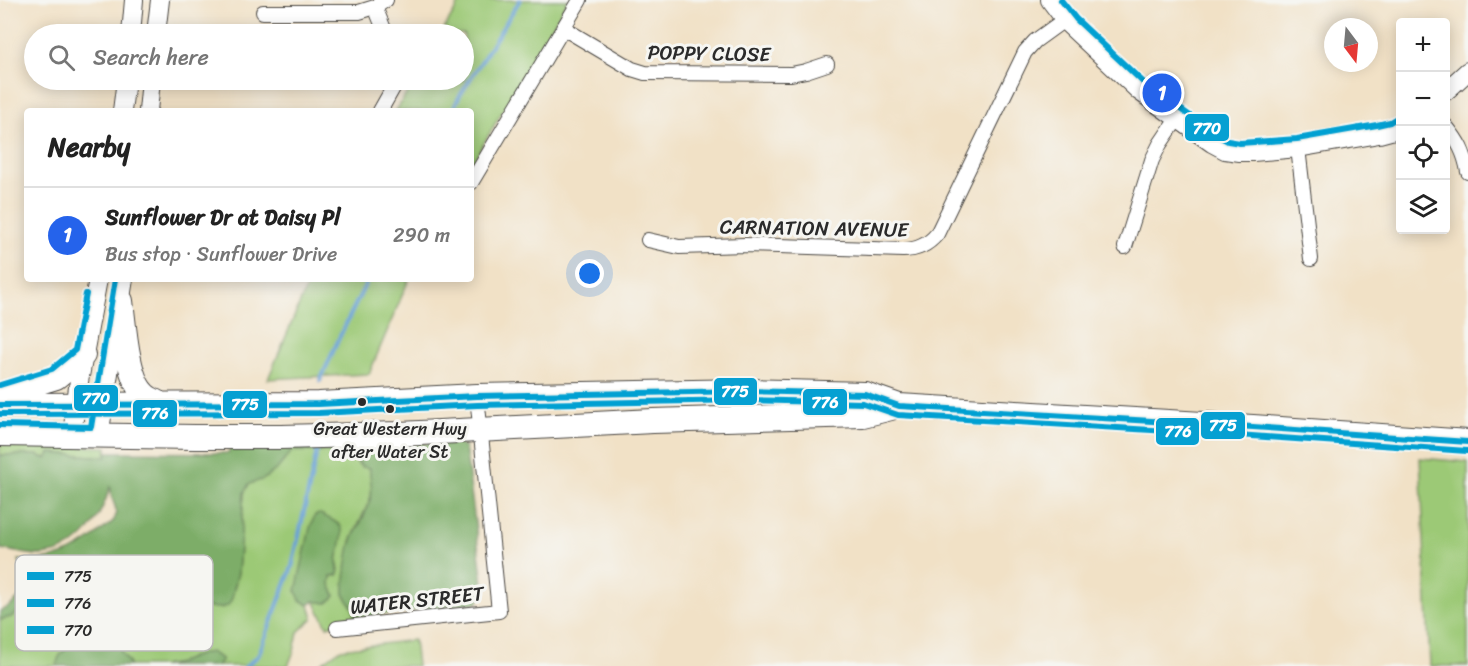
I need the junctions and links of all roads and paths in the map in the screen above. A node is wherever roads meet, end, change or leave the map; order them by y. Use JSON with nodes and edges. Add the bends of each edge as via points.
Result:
{"nodes":[{"id":1,"x":134,"y":0,"type":"edge"},
{"id":2,"x":160,"y":0,"type":"edge"},
{"id":3,"x":580,"y":0,"type":"edge"},
{"id":4,"x":1050,"y":0,"type":"edge"},
{"id":5,"x":380,"y":4,"type":"edge"},
{"id":6,"x":264,"y":12,"type":"dead end"},
{"id":7,"x":1064,"y":20,"type":"junction"},
{"id":8,"x":132,"y":24,"type":"edge"},
{"id":9,"x":157,"y":24,"type":"edge"},
{"id":10,"x":384,"y":24,"type":"edge"},
{"id":11,"x":563,"y":28,"type":"junction"},
{"id":12,"x":827,"y":64,"type":"dead end"},
{"id":13,"x":1468,"y":71,"type":"edge"},
{"id":14,"x":1450,"y":87,"type":"edge"},
{"id":15,"x":125,"y":90,"type":"edge"},
{"id":16,"x":150,"y":90,"type":"edge"},
{"id":17,"x":392,"y":90,"type":"edge"},
{"id":18,"x":122,"y":108,"type":"edge"},
{"id":19,"x":148,"y":108,"type":"edge"},
{"id":20,"x":382,"y":108,"type":"edge"},
{"id":21,"x":1178,"y":119,"type":"junction"},
{"id":22,"x":1396,"y":129,"type":"edge"},
{"id":23,"x":1450,"y":132,"type":"edge"},
{"id":24,"x":1298,"y":148,"type":"junction"},
{"id":25,"x":1468,"y":172,"type":"edge"},
{"id":26,"x":474,"y":178,"type":"edge"},
{"id":27,"x":648,"y":240,"type":"dead end"},
{"id":28,"x":1125,"y":247,"type":"dead end"},
{"id":29,"x":1311,"y":259,"type":"dead end"},
{"id":30,"x":97,"y":282,"type":"edge"},
{"id":31,"x":123,"y":290,"type":"edge"},
{"id":32,"x":83,"y":356,"type":"junction"},
{"id":33,"x":0,"y":394,"type":"edge"},
{"id":34,"x":477,"y":396,"type":"junction"},
{"id":35,"x":160,"y":404,"type":"junction"},
{"id":36,"x":0,"y":405,"type":"edge"},
{"id":37,"x":76,"y":405,"type":"junction"},
{"id":38,"x":104,"y":405,"type":"junction"},
{"id":39,"x":899,"y":406,"type":"junction"},
{"id":40,"x":480,"y":430,"type":"junction"},
{"id":41,"x":0,"y":435,"type":"edge"},
{"id":42,"x":72,"y":435,"type":"junction"},
{"id":43,"x":99,"y":436,"type":"junction"},
{"id":44,"x":1468,"y":442,"type":"edge"},
{"id":45,"x":337,"y":628,"type":"dead end"}],
"edges":[{"from":1,"to":8,"type":"street"},
{"from":2,"to":9,"type":"street"},
{"from":3,"to":11,"type":"street"},
{"from":4,"to":7,"type":"street"},
{"from":5,"to":6,"type":"street","via":[[349,13]]},
{"from":5,"to":10,"type":"street"},
{"from":7,"to":21,"type":"street","via":[[1139,91]]},
{"from":7,"to":27,"type":"street","name":"CARNATION AVENUE","via":[[1025,52],[937,234],[924,246],[903,250],[679,247]]},
{"from":11,"to":12,"type":"street","name":"POPPY CLOSE","via":[[632,69],[650,74],[791,74]]},
{"from":11,"to":26,"type":"street"},
{"from":13,"to":14,"type":"street"},
{"from":15,"to":18,"type":"street"},
{"from":16,"to":19,"type":"street"},
{"from":17,"to":20,"type":"street"},
{"from":21,"to":24,"type":"street","via":[[1225,150]]},
{"from":21,"to":28,"type":"street","via":[[1152,160]]},
{"from":22,"to":24,"type":"street"},
{"from":23,"to":25,"type":"street","via":[[1462,150]]},
{"from":24,"to":29,"type":"street"},
{"from":30,"to":32,"type":"street"},
{"from":31,"to":35,"type":"highway","via":[[134,376],[143,393]]},
{"from":31,"to":38,"type":"street"},
{"from":32,"to":33,"type":"highway","via":[[56,377]]},
{"from":32,"to":37,"type":"street"},
{"from":34,"to":35,"type":"highway","via":[[319,404]]},
{"from":34,"to":39,"type":"highway","via":[[747,391],[865,394]]},
{"from":34,"to":40,"type":"street","name":"WATER STREET"},
{"from":35,"to":38,"type":"highway"},
{"from":36,"to":37,"type":"highway"},
{"from":37,"to":38,"type":"highway"},
{"from":37,"to":42,"type":"street"},
{"from":38,"to":43,"type":"street"},
{"from":39,"to":40,"type":"highway","via":[[863,415]]},
{"from":39,"to":44,"type":"highway"},
{"from":40,"to":43,"type":"highway","via":[[281,437]]},
{"from":40,"to":45,"type":"street","name":"WATER STREET","via":[[500,611]]},
{"from":41,"to":42,"type":"highway"},
{"from":42,"to":43,"type":"highway"}]}
